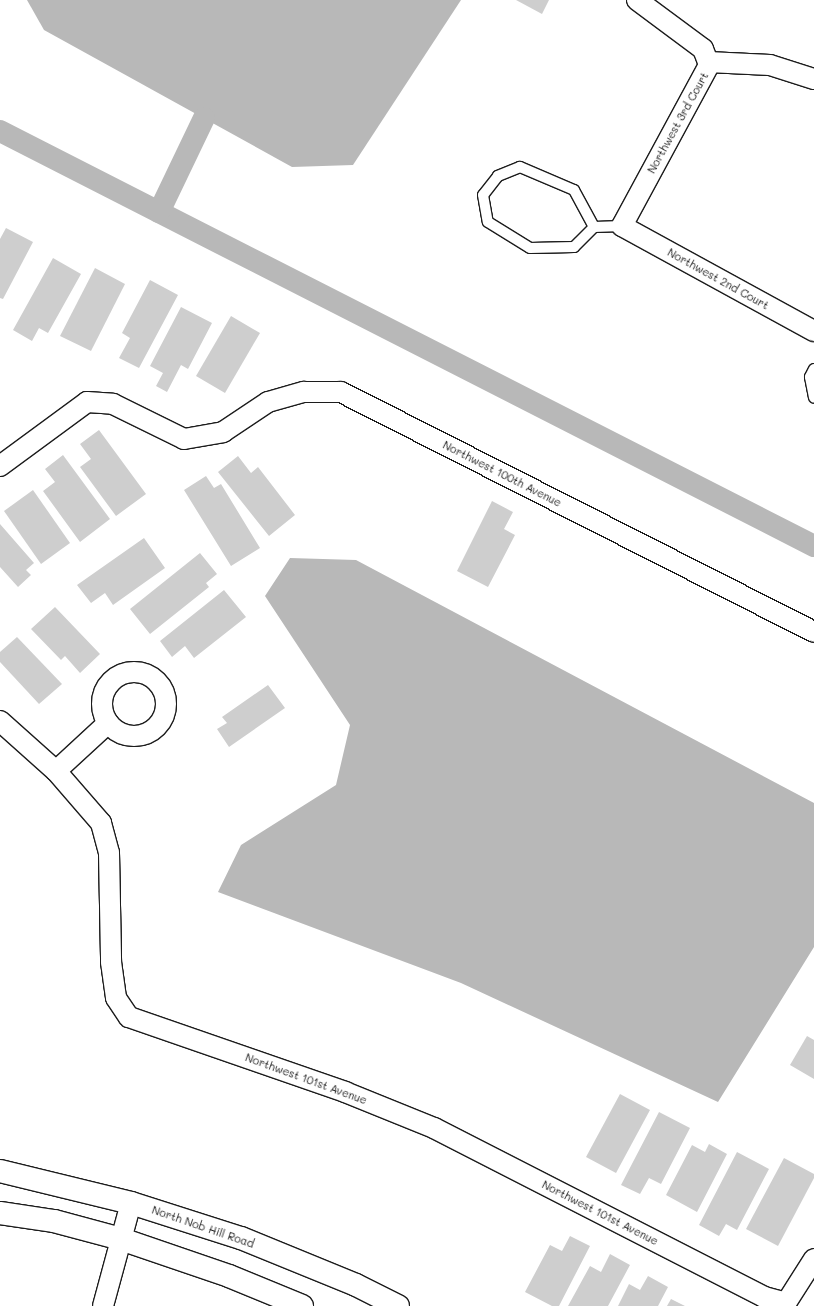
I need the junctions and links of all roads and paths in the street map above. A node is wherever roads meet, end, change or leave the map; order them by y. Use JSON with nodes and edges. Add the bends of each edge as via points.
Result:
{"nodes":[{"id":1,"x":637,"y":0,"type":"edge"},
{"id":2,"x":708,"y":62,"type":"junction"},
{"id":3,"x":814,"y":79,"type":"edge"},
{"id":4,"x":622,"y":226,"type":"junction"},
{"id":5,"x":594,"y":227,"type":"junction"},
{"id":6,"x":814,"y":331,"type":"edge"},
{"id":7,"x":814,"y":369,"type":"edge"},
{"id":8,"x":814,"y":398,"type":"edge"},
{"id":9,"x":0,"y":466,"type":"edge"},
{"id":10,"x":814,"y":632,"type":"edge"},
{"id":11,"x":0,"y":721,"type":"edge"},
{"id":12,"x":108,"y":723,"type":"dead end"},
{"id":13,"x":56,"y":771,"type":"junction"},
{"id":14,"x":0,"y":1171,"type":"edge"},
{"id":15,"x":131,"y":1203,"type":"junction"},
{"id":16,"x":0,"y":1212,"type":"edge"},
{"id":17,"x":121,"y":1239,"type":"junction"},
{"id":18,"x":814,"y":1259,"type":"edge"},
{"id":19,"x":103,"y":1306,"type":"edge"},
{"id":20,"x":302,"y":1306,"type":"edge"},
{"id":21,"x":398,"y":1306,"type":"edge"}],
"edges":[{"from":1,"to":2,"type":"street","name":"Northwest 3rd Court","via":[[703,49]]},
{"from":2,"to":3,"type":"street","via":[[770,65]]},
{"from":2,"to":4,"type":"street","name":"Northwest 3rd Court","via":[[709,65]]},
{"from":4,"to":5,"type":"lane"},
{"from":4,"to":6,"type":"street","name":"Northwest 2nd Court"},
{"from":5,"to":5,"type":"lane","via":[[574,247],[530,248],[488,222],[483,195],[498,176],[520,167],[574,190]]},
{"from":7,"to":8,"type":"lane","via":[[810,377]]},
{"from":9,"to":10,"type":"street","name":"Northwest 100th Avenue","via":[[87,402],[113,404],[184,439],[223,432],[268,402],[304,392],[341,392]]},
{"from":11,"to":13,"type":"street","name":"Northwest 101st Avenue"},
{"from":12,"to":13,"type":"street"},
{"from":13,"to":18,"type":"street","name":"Northwest 101st Avenue","via":[[101,823],[109,853],[110,962],[116,998],[129,1017],[345,1092],[434,1128],[764,1297],[786,1303]]},
{"from":14,"to":15,"type":"main road","name":"North Nob Hill Road"},
{"from":15,"to":17,"type":"street"},
{"from":15,"to":21,"type":"main road","name":"North Nob Hill Road","via":[[241,1238],[356,1285]]},
{"from":16,"to":17,"type":"main road","via":[[54,1221]]},
{"from":17,"to":19,"type":"street"},
{"from":17,"to":20,"type":"main road","via":[[229,1276]]}]}
